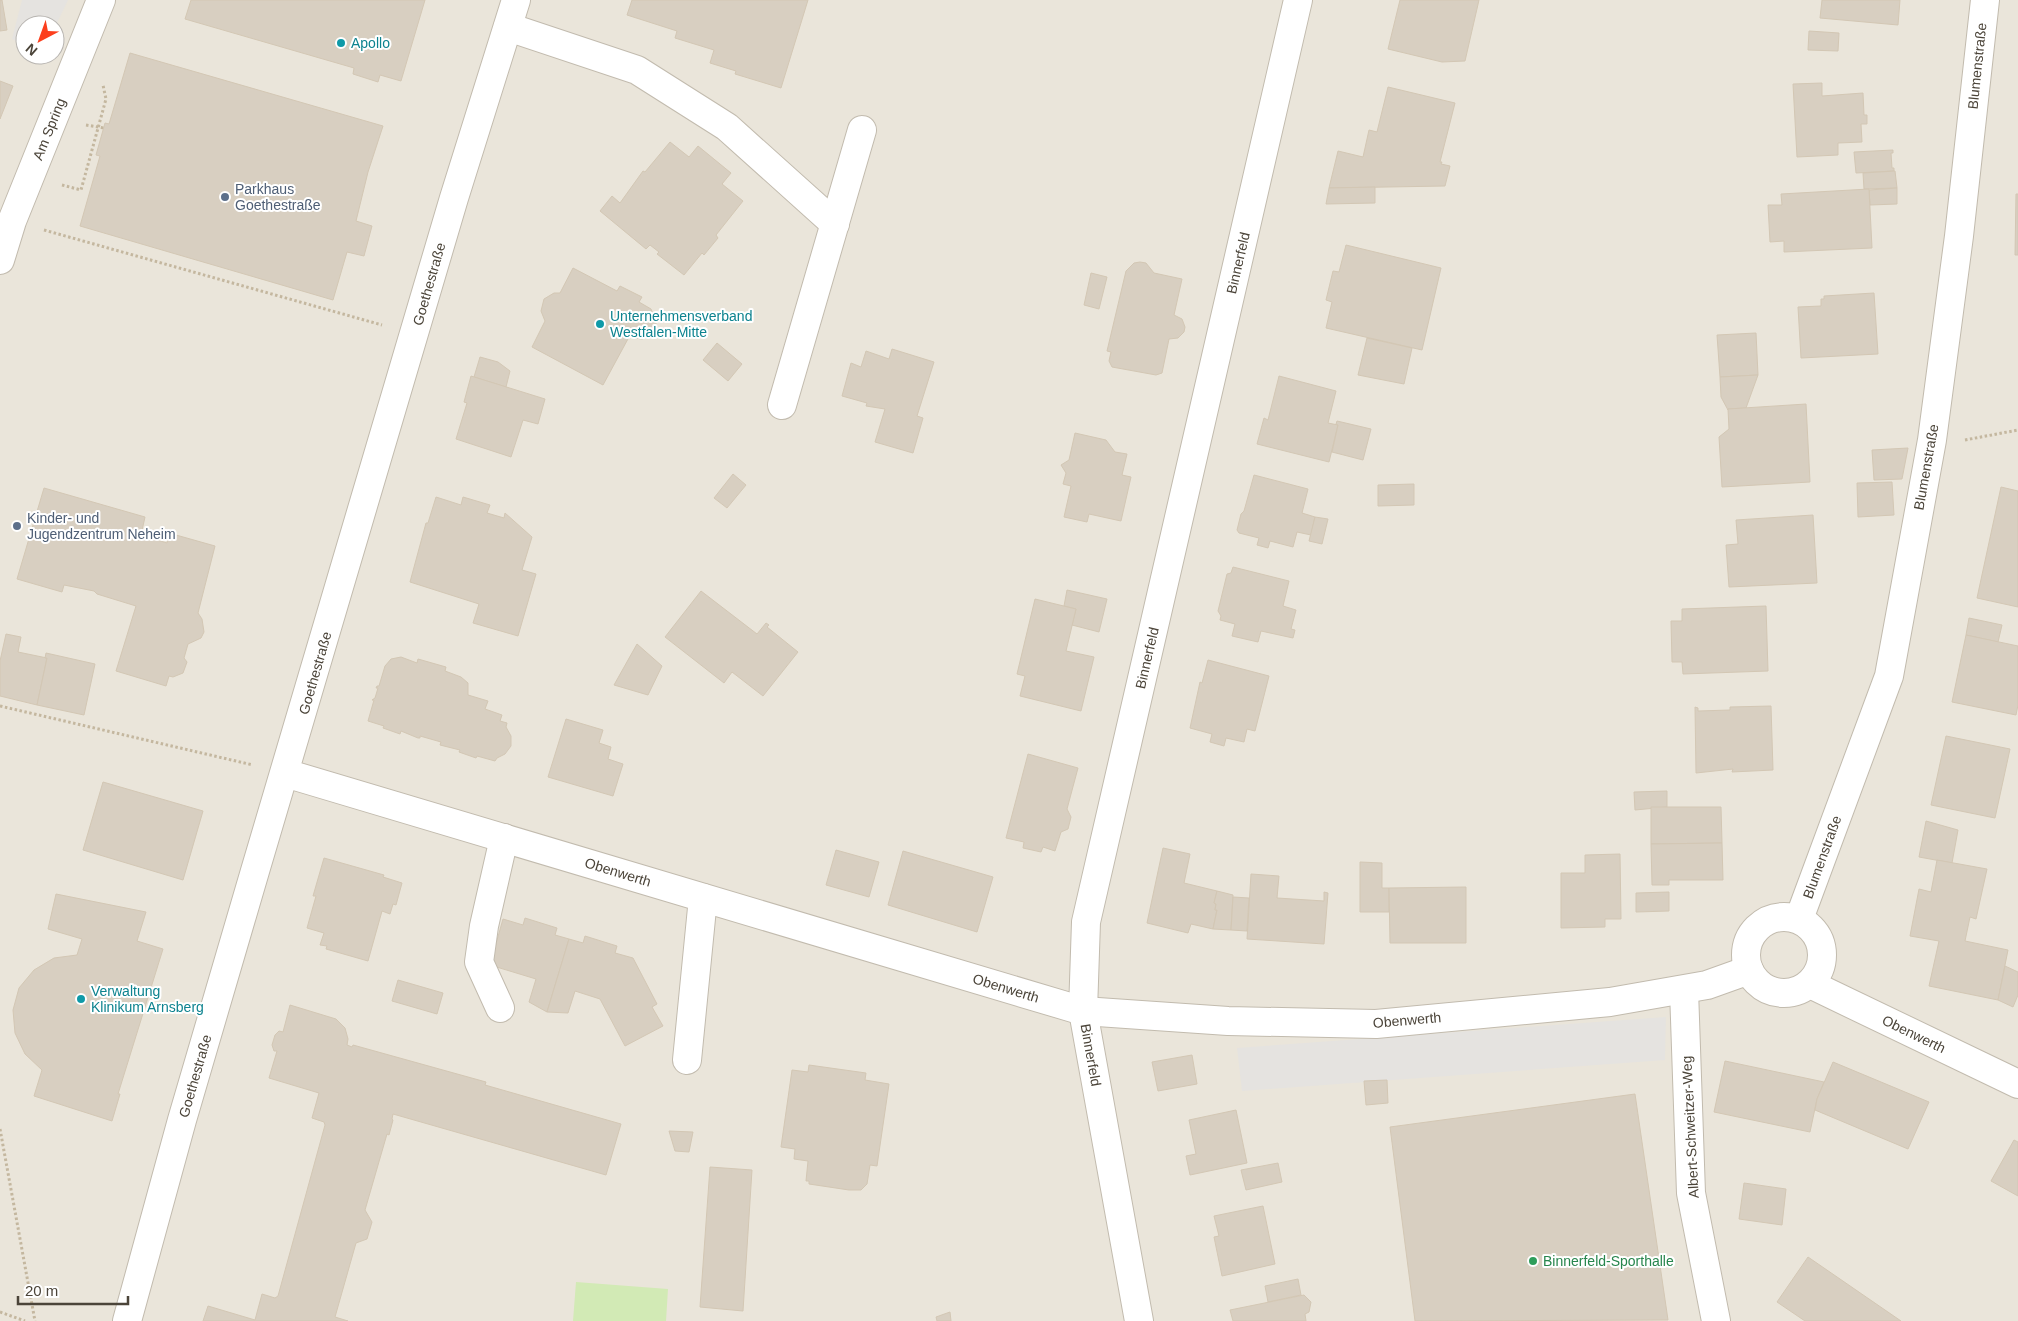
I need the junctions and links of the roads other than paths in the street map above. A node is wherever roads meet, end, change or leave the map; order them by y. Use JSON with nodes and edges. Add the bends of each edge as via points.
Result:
{"nodes":[{"id":1,"x":101,"y":0,"type":"edge"},
{"id":2,"x":516,"y":0,"type":"edge"},
{"id":3,"x":1298,"y":0,"type":"edge"},
{"id":4,"x":1985,"y":0,"type":"edge"},
{"id":5,"x":508,"y":27,"type":"junction"},
{"id":6,"x":862,"y":130,"type":"dead end"},
{"id":7,"x":835,"y":224,"type":"junction"},
{"id":8,"x":0,"y":260,"type":"edge"},
{"id":9,"x":782,"y":405,"type":"dead end"},
{"id":10,"x":285,"y":773,"type":"junction"},
{"id":11,"x":504,"y":838,"type":"junction"},
{"id":12,"x":703,"y":898,"type":"junction"},
{"id":13,"x":1798,"y":919,"type":"junction"},
{"id":14,"x":1748,"y":970,"type":"junction"},
{"id":15,"x":1810,"y":984,"type":"junction"},
{"id":16,"x":1684,"y":990,"type":"junction"},
{"id":17,"x":500,"y":1008,"type":"dead end"},
{"id":18,"x":1083,"y":1011,"type":"junction"},
{"id":19,"x":687,"y":1060,"type":"dead end"},
{"id":20,"x":2018,"y":1084,"type":"edge"},
{"id":21,"x":127,"y":1321,"type":"edge"},
{"id":22,"x":1139,"y":1321,"type":"edge"},
{"id":23,"x":1716,"y":1321,"type":"edge"}],
"edges":[{"from":1,"to":8,"type":"street","name":"Am Spring","via":[[12,221]]},
{"from":2,"to":5,"type":"street","name":"Goethestraße"},
{"from":3,"to":18,"type":"street","name":"Binnerfeld","via":[[1086,922]]},
{"from":4,"to":13,"type":"street","name":"Blumenstraße","via":[[1932,440],[1889,676]]},
{"from":5,"to":7,"type":"street","via":[[637,70],[727,127]]},
{"from":5,"to":10,"type":"street","name":"Goethestraße","via":[[454,198]]},
{"from":6,"to":7,"type":"street"},
{"from":7,"to":9,"type":"street"},
{"from":10,"to":11,"type":"street","name":"Obenwerth"},
{"from":10,"to":21,"type":"street","name":"Goethestraße"},
{"from":11,"to":12,"type":"street","name":"Obenwerth"},
{"from":11,"to":17,"type":"street","via":[[479,962]]},
{"from":12,"to":18,"type":"street","name":"Obenwerth"},
{"from":12,"to":19,"type":"street"},
{"from":13,"to":14,"type":"street","via":[[1784,916],[1756,928],[1748,941]]},
{"from":13,"to":15,"type":"street","via":[[1812,928],[1820,941],[1823,956],[1819,972]]},
{"from":14,"to":15,"type":"street","via":[[1764,988],[1776,993],[1788,994]]},
{"from":14,"to":16,"type":"street","name":"Obenwerth","via":[[1707,986]]},
{"from":15,"to":20,"type":"street","name":"Obenwerth"},
{"from":16,"to":18,"type":"street","name":"Obenwerth","via":[[1610,1002],[1376,1024],[1228,1021]]},
{"from":16,"to":23,"type":"street","name":"Albert-Schweitzer-Weg","via":[[1691,1192]]},
{"from":18,"to":22,"type":"street","name":"Binnerfeld"}]}
